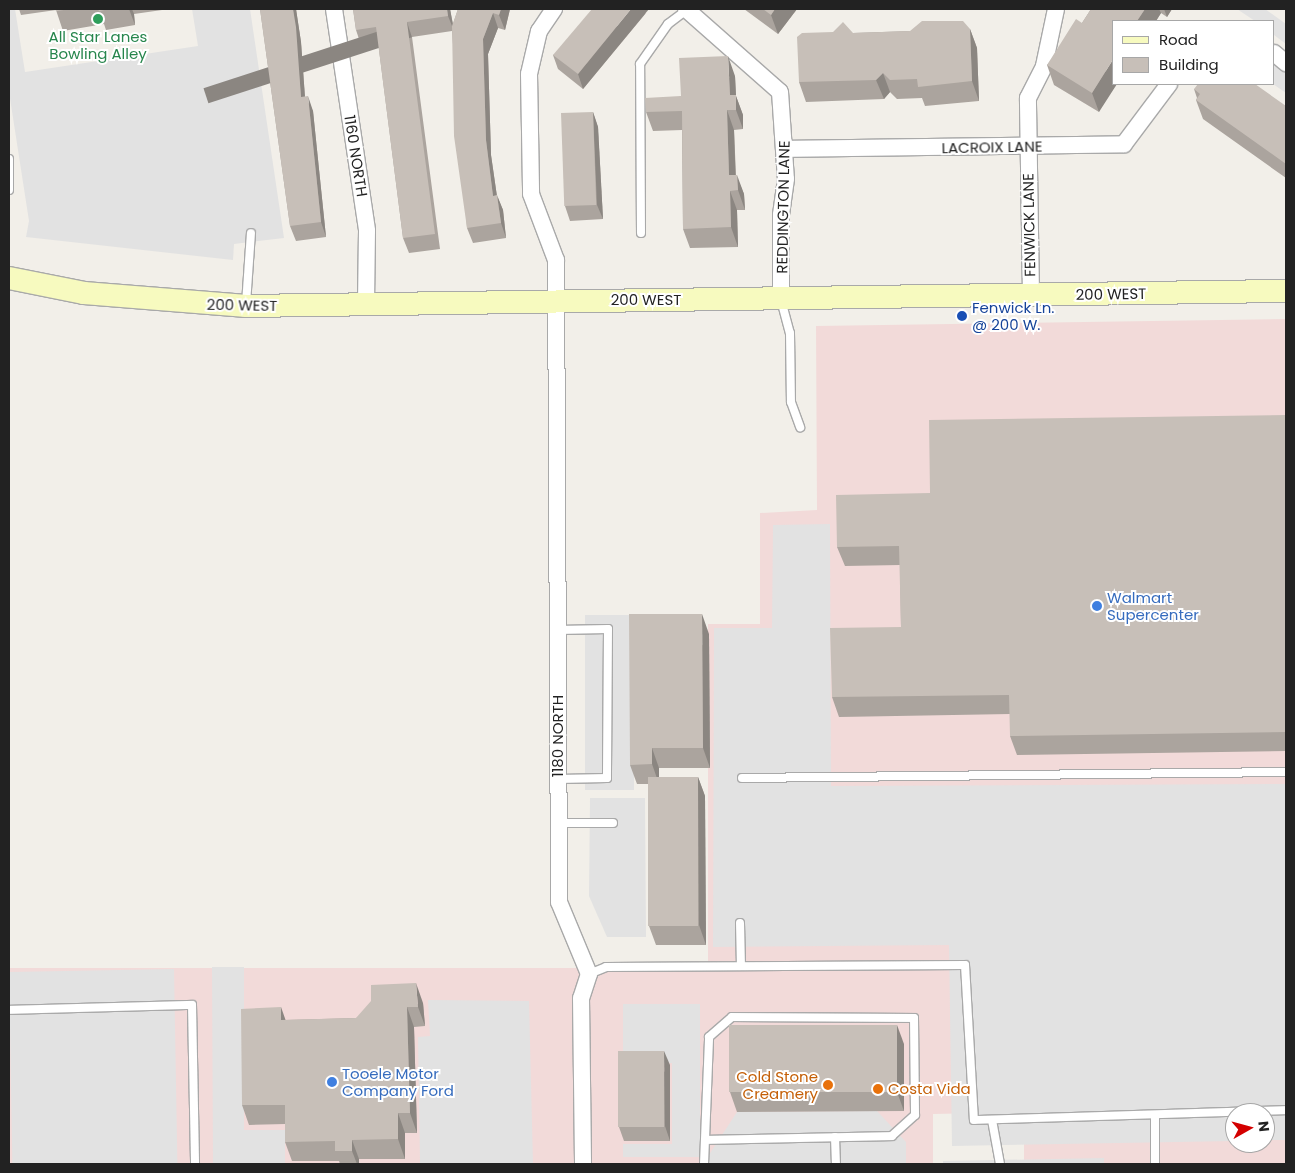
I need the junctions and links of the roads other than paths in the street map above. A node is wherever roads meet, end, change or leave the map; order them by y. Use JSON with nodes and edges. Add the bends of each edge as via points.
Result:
{"nodes":[{"id":1,"x":334,"y":9,"type":"edge"},
{"id":2,"x":554,"y":9,"type":"edge"},
{"id":3,"x":1056,"y":9,"type":"edge"},
{"id":4,"x":686,"y":10,"type":"edge"},
{"id":5,"x":1275,"y":54,"type":"edge"},
{"id":6,"x":1286,"y":62,"type":"edge"},
{"id":7,"x":1168,"y":85,"type":"edge"},
{"id":8,"x":1028,"y":147,"type":"junction"},
{"id":9,"x":785,"y":149,"type":"junction"},
{"id":10,"x":9,"y":159,"type":"edge"},
{"id":11,"x":9,"y":190,"type":"edge"},
{"id":12,"x":251,"y":233,"type":"dead end"},
{"id":13,"x":641,"y":233,"type":"dead end"},
{"id":14,"x":9,"y":278,"type":"edge"},
{"id":15,"x":1286,"y":291,"type":"edge"},
{"id":16,"x":1031,"y":296,"type":"junction"},
{"id":17,"x":781,"y":299,"type":"junction"},
{"id":18,"x":555,"y":301,"type":"junction"},
{"id":19,"x":366,"y":304,"type":"junction"},
{"id":20,"x":246,"y":306,"type":"junction"},
{"id":21,"x":800,"y":427,"type":"dead end"},
{"id":22,"x":557,"y":630,"type":"junction"},
{"id":23,"x":1286,"y":772,"type":"edge"},
{"id":24,"x":742,"y":778,"type":"dead end"},
{"id":25,"x":558,"y":779,"type":"junction"},
{"id":26,"x":559,"y":823,"type":"junction"},
{"id":27,"x":613,"y":823,"type":"dead end"},
{"id":28,"x":740,"y":923,"type":"dead end"},
{"id":29,"x":740,"y":966,"type":"junction"},
{"id":30,"x":589,"y":974,"type":"junction"},
{"id":31,"x":9,"y":1010,"type":"edge"},
{"id":32,"x":1286,"y":1110,"type":"edge"},
{"id":33,"x":1155,"y":1115,"type":"junction"},
{"id":34,"x":992,"y":1120,"type":"junction"},
{"id":35,"x":835,"y":1138,"type":"junction"},
{"id":36,"x":706,"y":1140,"type":"junction"},
{"id":37,"x":195,"y":1164,"type":"edge"},
{"id":38,"x":583,"y":1164,"type":"edge"},
{"id":39,"x":704,"y":1164,"type":"edge"},
{"id":40,"x":836,"y":1164,"type":"edge"},
{"id":41,"x":1000,"y":1164,"type":"edge"},
{"id":42,"x":1155,"y":1164,"type":"edge"}],
"edges":[{"from":1,"to":19,"type":"street","name":"1160 NORTH","via":[[367,231]]},
{"from":2,"to":18,"type":"street","name":"1180 NORTH","via":[[539,31],[529,74],[531,194],[552,245]]},
{"from":3,"to":8,"type":"street","name":"FENWICK LANE","via":[[1044,66],[1028,98]]},
{"from":4,"to":9,"type":"street","name":"REDDINGTON LANE","via":[[780,92]]},
{"from":4,"to":13,"type":"lane","via":[[668,24],[640,64]]},
{"from":5,"to":6,"type":"street"},
{"from":7,"to":8,"type":"street","name":"LACROIX LANE","via":[[1124,144]]},
{"from":8,"to":9,"type":"street","name":"LACROIX LANE"},
{"from":8,"to":16,"type":"street","name":"FENWICK LANE"},
{"from":9,"to":17,"type":"street","name":"REDDINGTON LANE"},
{"from":10,"to":11,"type":"lane"},
{"from":12,"to":20,"type":"lane"},
{"from":14,"to":20,"type":"street","name":"200 WEST","via":[[84,293]]},
{"from":15,"to":16,"type":"street","name":"200 WEST"},
{"from":16,"to":17,"type":"street","name":"200 WEST"},
{"from":17,"to":18,"type":"street","name":"200 WEST"},
{"from":17,"to":21,"type":"lane","via":[[790,333],[791,402]]},
{"from":18,"to":19,"type":"street","name":"200 WEST"},
{"from":18,"to":22,"type":"street","name":"1180 NORTH"},
{"from":19,"to":20,"type":"street","name":"200 WEST"},
{"from":22,"to":25,"type":"street","name":"1180 NORTH"},
{"from":22,"to":25,"type":"lane","via":[[608,629],[607,778]]},
{"from":23,"to":24,"type":"lane"},
{"from":25,"to":26,"type":"street","name":"1180 NORTH"},
{"from":26,"to":27,"type":"lane"},
{"from":26,"to":30,"type":"street","name":"1180 NORTH","via":[[559,902]]},
{"from":28,"to":29,"type":"lane"},
{"from":29,"to":30,"type":"lane","via":[[606,967]]},
{"from":29,"to":34,"type":"lane","via":[[965,965],[974,1120]]},
{"from":30,"to":38,"type":"street","via":[[581,998]]},
{"from":31,"to":37,"type":"lane","via":[[192,1005]]},
{"from":32,"to":33,"type":"lane"},
{"from":33,"to":34,"type":"lane"},
{"from":33,"to":42,"type":"lane"},
{"from":34,"to":41,"type":"lane"},
{"from":35,"to":36,"type":"lane"},
{"from":35,"to":36,"type":"lane","via":[[892,1136],[915,1114],[914,1018],[732,1017],[708,1037]]},
{"from":35,"to":40,"type":"lane"},
{"from":36,"to":39,"type":"lane"}]}
